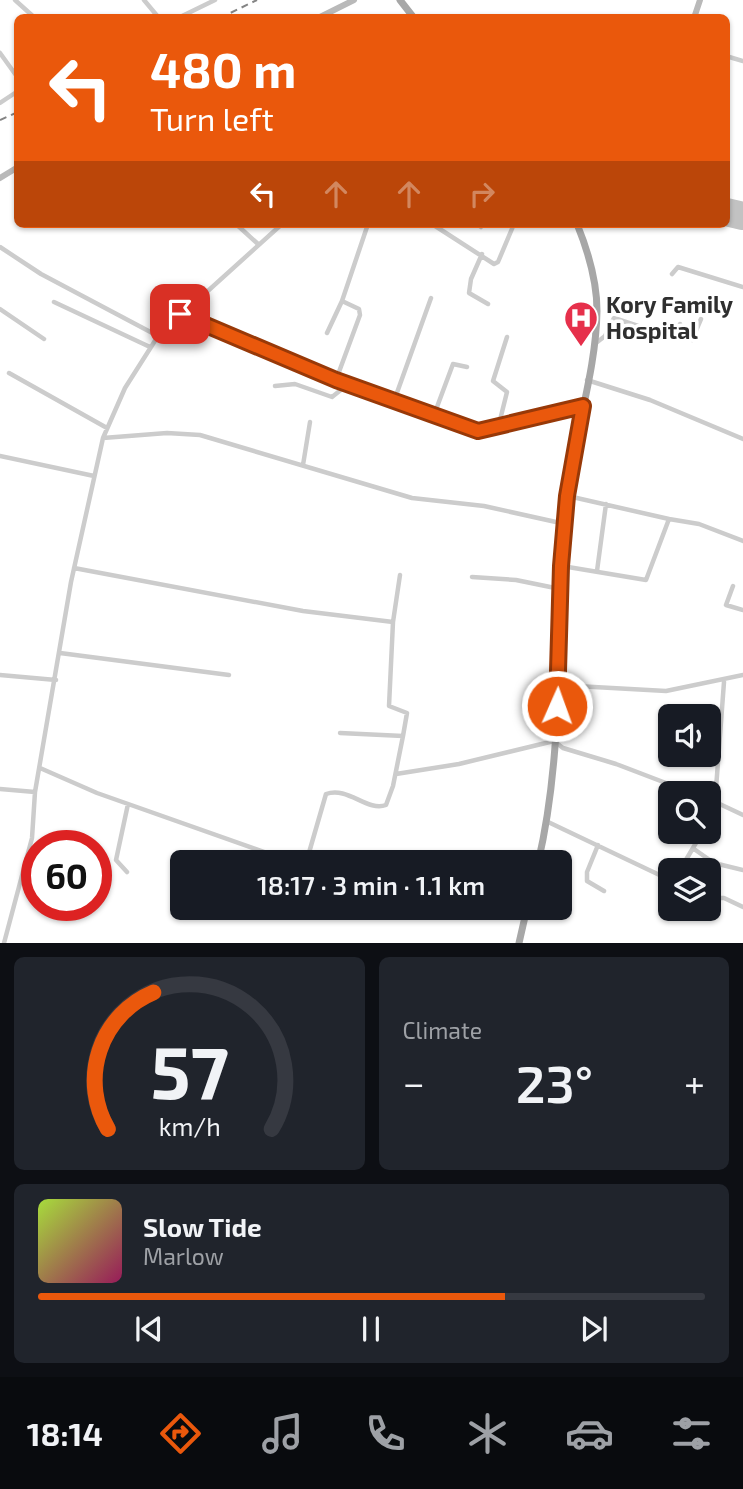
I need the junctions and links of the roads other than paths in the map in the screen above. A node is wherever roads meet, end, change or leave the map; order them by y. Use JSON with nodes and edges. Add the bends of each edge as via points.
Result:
{"nodes":[{"id":1,"x":15,"y":0,"type":"edge"},
{"id":2,"x":144,"y":0,"type":"edge"},
{"id":3,"x":215,"y":0,"type":"edge"},
{"id":4,"x":354,"y":0,"type":"edge"},
{"id":5,"x":400,"y":0,"type":"edge"},
{"id":6,"x":31,"y":14,"type":"edge"},
{"id":7,"x":156,"y":14,"type":"edge"},
{"id":8,"x":185,"y":14,"type":"edge"},
{"id":9,"x":326,"y":14,"type":"edge"},
{"id":10,"x":411,"y":14,"type":"edge"},
{"id":11,"x":0,"y":53,"type":"edge"},
{"id":12,"x":14,"y":72,"type":"edge"},
{"id":13,"x":240,"y":228,"type":"edge"},
{"id":14,"x":277,"y":228,"type":"edge"},
{"id":15,"x":367,"y":228,"type":"edge"},
{"id":16,"x":439,"y":228,"type":"edge"},
{"id":17,"x":512,"y":228,"type":"edge"},
{"id":18,"x":578,"y":228,"type":"edge"},
{"id":19,"x":258,"y":244,"type":"junction"},
{"id":20,"x":0,"y":247,"type":"edge"},
{"id":21,"x":482,"y":254,"type":"junction"},
{"id":22,"x":672,"y":274,"type":"dead end"},
{"id":23,"x":743,"y":287,"type":"edge"},
{"id":24,"x":431,"y":298,"type":"dead end"},
{"id":25,"x":342,"y":301,"type":"junction"},
{"id":26,"x":54,"y":302,"type":"dead end"},
{"id":27,"x":488,"y":304,"type":"dead end"},
{"id":28,"x":0,"y":309,"type":"edge"},
{"id":29,"x":180,"y":314,"type":"junction"},
{"id":30,"x":701,"y":319,"type":"dead end"},
{"id":31,"x":680,"y":324,"type":"dead end"},
{"id":32,"x":327,"y":332,"type":"dead end"},
{"id":33,"x":675,"y":333,"type":"junction"},
{"id":34,"x":158,"y":336,"type":"junction"},
{"id":35,"x":507,"y":337,"type":"dead end"},
{"id":36,"x":44,"y":339,"type":"dead end"},
{"id":37,"x":595,"y":343,"type":"junction"},
{"id":38,"x":150,"y":346,"type":"junction"},
{"id":39,"x":467,"y":367,"type":"dead end"},
{"id":40,"x":9,"y":373,"type":"dead end"},
{"id":41,"x":336,"y":380,"type":"junction"},
{"id":42,"x":587,"y":380,"type":"junction"},
{"id":43,"x":348,"y":385,"type":"junction"},
{"id":44,"x":275,"y":386,"type":"dead end"},
{"id":45,"x":394,"y":401,"type":"junction"},
{"id":46,"x":583,"y":406,"type":"junction"},
{"id":47,"x":434,"y":415,"type":"junction"},
{"id":48,"x":310,"y":422,"type":"dead end"},
{"id":49,"x":107,"y":428,"type":"junction"},
{"id":50,"x":498,"y":428,"type":"junction"},
{"id":51,"x":103,"y":438,"type":"junction"},
{"id":52,"x":743,"y":439,"type":"edge"},
{"id":53,"x":0,"y":456,"type":"edge"},
{"id":54,"x":303,"y":465,"type":"junction"},
{"id":55,"x":94,"y":476,"type":"junction"},
{"id":56,"x":567,"y":496,"type":"junction"},
{"id":57,"x":606,"y":504,"type":"junction"},
{"id":58,"x":669,"y":519,"type":"junction"},
{"id":59,"x":565,"y":524,"type":"junction"},
{"id":60,"x":743,"y":541,"type":"edge"},
{"id":61,"x":561,"y":566,"type":"junction"},
{"id":62,"x":74,"y":568,"type":"junction"},
{"id":63,"x":597,"y":571,"type":"junction"},
{"id":64,"x":400,"y":575,"type":"dead end"},
{"id":65,"x":472,"y":577,"type":"dead end"},
{"id":66,"x":733,"y":586,"type":"dead end"},
{"id":67,"x":560,"y":589,"type":"junction"},
{"id":68,"x":743,"y":610,"type":"edge"},
{"id":69,"x":393,"y":622,"type":"junction"},
{"id":70,"x":60,"y":653,"type":"junction"},
{"id":71,"x":0,"y":675,"type":"edge"},
{"id":72,"x":229,"y":675,"type":"dead end"},
{"id":73,"x":743,"y":675,"type":"edge"},
{"id":74,"x":55,"y":680,"type":"junction"},
{"id":75,"x":724,"y":682,"type":"junction"},
{"id":76,"x":558,"y":685,"type":"junction"},
{"id":77,"x":340,"y":733,"type":"dead end"},
{"id":78,"x":403,"y":737,"type":"junction"},
{"id":79,"x":554,"y":741,"type":"junction"},
{"id":80,"x":40,"y":768,"type":"junction"},
{"id":81,"x":396,"y":774,"type":"junction"},
{"id":82,"x":661,"y":781,"type":"edge"},
{"id":83,"x":717,"y":781,"type":"edge"},
{"id":84,"x":0,"y":789,"type":"edge"},
{"id":85,"x":35,"y":792,"type":"junction"},
{"id":86,"x":128,"y":804,"type":"junction"},
{"id":87,"x":721,"y":805,"type":"edge"},
{"id":88,"x":743,"y":815,"type":"edge"},
{"id":89,"x":545,"y":821,"type":"junction"},
{"id":90,"x":696,"y":844,"type":"edge"},
{"id":91,"x":598,"y":845,"type":"junction"},
{"id":92,"x":694,"y":849,"type":"junction"},
{"id":93,"x":258,"y":850,"type":"edge"},
{"id":94,"x":309,"y":850,"type":"edge"},
{"id":95,"x":540,"y":850,"type":"edge"},
{"id":96,"x":688,"y":858,"type":"edge"},
{"id":97,"x":743,"y":870,"type":"edge"},
{"id":98,"x":127,"y":872,"type":"dead end"},
{"id":99,"x":658,"y":874,"type":"edge"},
{"id":100,"x":604,"y":891,"type":"dead end"},
{"id":101,"x":721,"y":898,"type":"edge"},
{"id":102,"x":743,"y":907,"type":"edge"},
{"id":103,"x":524,"y":920,"type":"edge"},
{"id":104,"x":4,"y":943,"type":"edge"},
{"id":105,"x":519,"y":943,"type":"edge"}],
"edges":[{"from":1,"to":6,"type":"street"},
{"from":2,"to":7,"type":"street"},
{"from":3,"to":8,"type":"street"},
{"from":4,"to":9,"type":"street"},
{"from":5,"to":10,"type":"main road"},
{"from":11,"to":12,"type":"street"},
{"from":13,"to":19,"type":"street"},
{"from":14,"to":19,"type":"street"},
{"from":15,"to":25,"type":"street"},
{"from":16,"to":21,"type":"street"},
{"from":17,"to":21,"type":"street","via":[[498,262],[494,264]]},
{"from":18,"to":37,"type":"main road","via":[[595,285]]},
{"from":19,"to":29,"type":"street"},
{"from":20,"to":34,"type":"street","via":[[49,279]]},
{"from":21,"to":27,"type":"street","via":[[469,293]]},
{"from":22,"to":23,"type":"street","via":[[678,267]]},
{"from":24,"to":45,"type":"street"},
{"from":25,"to":32,"type":"street"},
{"from":25,"to":41,"type":"street","via":[[359,309],[360,315]]},
{"from":26,"to":38,"type":"street"},
{"from":28,"to":36,"type":"street"},
{"from":29,"to":34,"type":"street"},
{"from":29,"to":41,"type":"street"},
{"from":30,"to":33,"type":"street","via":[[692,340]]},
{"from":31,"to":33,"type":"street"},
{"from":33,"to":37,"type":"street","via":[[665,335],[614,318],[605,336]]},
{"from":34,"to":38,"type":"street"},
{"from":35,"to":50,"type":"street","via":[[493,383],[507,392]]},
{"from":37,"to":42,"type":"main road"},
{"from":38,"to":49,"type":"street"},
{"from":39,"to":47,"type":"street","via":[[453,365]]},
{"from":40,"to":49,"type":"street"},
{"from":41,"to":43,"type":"street"},
{"from":42,"to":46,"type":"main road"},
{"from":42,"to":52,"type":"street","via":[[650,400]]},
{"from":43,"to":44,"type":"street","via":[[332,397],[295,384]]},
{"from":43,"to":45,"type":"street"},
{"from":45,"to":47,"type":"street"},
{"from":46,"to":50,"type":"street"},
{"from":46,"to":56,"type":"main road"},
{"from":47,"to":50,"type":"street","via":[[478,431]]},
{"from":48,"to":54,"type":"street"},
{"from":49,"to":51,"type":"street"},
{"from":51,"to":54,"type":"street","via":[[200,435]]},
{"from":51,"to":55,"type":"street"},
{"from":53,"to":55,"type":"street"},
{"from":54,"to":59,"type":"street","via":[[412,498],[484,506]]},
{"from":55,"to":62,"type":"street"},
{"from":56,"to":57,"type":"street"},
{"from":56,"to":59,"type":"main road"},
{"from":57,"to":58,"type":"street"},
{"from":57,"to":63,"type":"street"},
{"from":58,"to":60,"type":"street","via":[[699,523]]},
{"from":58,"to":63,"type":"street","via":[[648,580]]},
{"from":59,"to":61,"type":"main road"},
{"from":61,"to":63,"type":"street"},
{"from":61,"to":67,"type":"main road"},
{"from":62,"to":69,"type":"street","via":[[303,611]]},
{"from":62,"to":70,"type":"street"},
{"from":64,"to":69,"type":"street"},
{"from":65,"to":67,"type":"street"},
{"from":66,"to":68,"type":"street","via":[[726,605]]},
{"from":67,"to":76,"type":"main road"},
{"from":69,"to":78,"type":"street","via":[[389,706],[407,713]]},
{"from":70,"to":72,"type":"street"},
{"from":70,"to":74,"type":"street"},
{"from":71,"to":74,"type":"street"},
{"from":73,"to":75,"type":"street"},
{"from":74,"to":80,"type":"street"},
{"from":75,"to":76,"type":"street","via":[[667,691]]},
{"from":75,"to":83,"type":"street"},
{"from":76,"to":79,"type":"main road"},
{"from":77,"to":78,"type":"street"},
{"from":78,"to":81,"type":"street"},
{"from":79,"to":81,"type":"street"},
{"from":79,"to":82,"type":"street"},
{"from":79,"to":89,"type":"main road"},
{"from":80,"to":85,"type":"street"},
{"from":80,"to":86,"type":"street"},
{"from":81,"to":94,"type":"street","via":[[388,803],[382,807],[342,792],[323,796]]},
{"from":84,"to":85,"type":"street"},
{"from":85,"to":104,"type":"street","via":[[32,838]]},
{"from":86,"to":93,"type":"street"},
{"from":86,"to":98,"type":"street","via":[[117,860]]},
{"from":87,"to":88,"type":"street"},
{"from":89,"to":91,"type":"street"},
{"from":89,"to":95,"type":"main road"},
{"from":90,"to":92,"type":"street"},
{"from":91,"to":99,"type":"street"},
{"from":91,"to":100,"type":"street","via":[[587,881]]},
{"from":92,"to":96,"type":"street"},
{"from":92,"to":97,"type":"street","via":[[714,863]]},
{"from":101,"to":102,"type":"street"},
{"from":103,"to":105,"type":"main road"}]}
